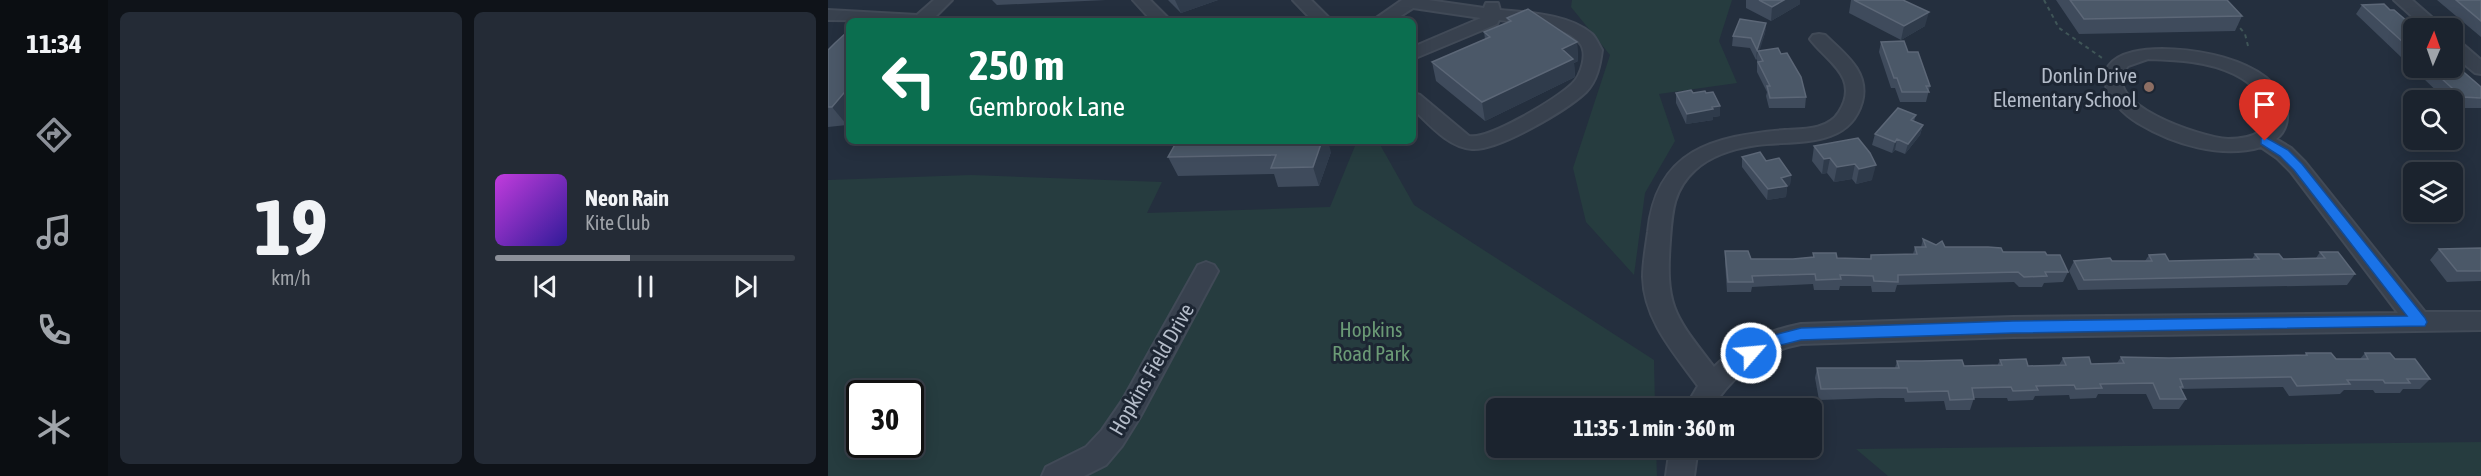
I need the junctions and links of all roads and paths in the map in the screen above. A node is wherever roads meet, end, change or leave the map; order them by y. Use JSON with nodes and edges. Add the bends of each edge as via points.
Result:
{"nodes":[{"id":1,"x":864,"y":0,"type":"edge"},
{"id":2,"x":944,"y":0,"type":"edge"},
{"id":3,"x":1141,"y":0,"type":"edge"},
{"id":4,"x":1301,"y":0,"type":"edge"},
{"id":5,"x":2043,"y":0,"type":"edge"},
{"id":6,"x":2402,"y":0,"type":"edge"},
{"id":7,"x":1410,"y":1,"type":"edge"},
{"id":8,"x":1492,"y":7,"type":"edge"},
{"id":9,"x":828,"y":15,"type":"edge"},
{"id":10,"x":849,"y":15,"type":"junction"},
{"id":11,"x":2231,"y":17,"type":"edge"},
{"id":12,"x":866,"y":18,"type":"edge"},
{"id":13,"x":924,"y":18,"type":"edge"},
{"id":14,"x":1159,"y":18,"type":"edge"},
{"id":15,"x":1320,"y":18,"type":"edge"},
{"id":16,"x":1385,"y":18,"type":"edge"},
{"id":17,"x":2423,"y":18,"type":"edge"},
{"id":18,"x":1820,"y":39,"type":"dead end"},
{"id":19,"x":2249,"y":50,"type":"dead end"},
{"id":20,"x":1416,"y":53,"type":"edge"},
{"id":21,"x":2463,"y":53,"type":"edge"},
{"id":22,"x":2116,"y":68,"type":"junction"},
{"id":23,"x":2481,"y":69,"type":"edge"},
{"id":24,"x":1416,"y":102,"type":"edge"},
{"id":25,"x":2265,"y":141,"type":"junction"},
{"id":26,"x":1206,"y":271,"type":"dead end"},
{"id":27,"x":2481,"y":321,"type":"edge"},
{"id":28,"x":2419,"y":322,"type":"junction"},
{"id":29,"x":1713,"y":386,"type":"junction"},
{"id":30,"x":1705,"y":398,"type":"edge"},
{"id":31,"x":1682,"y":458,"type":"edge"},
{"id":32,"x":1056,"y":476,"type":"edge"},
{"id":33,"x":1680,"y":476,"type":"edge"}],
"edges":[{"from":1,"to":10,"type":"street"},
{"from":2,"to":13,"type":"street"},
{"from":3,"to":14,"type":"street"},
{"from":4,"to":15,"type":"street"},
{"from":5,"to":22,"type":"path","via":[[2059,28]]},
{"from":6,"to":17,"type":"street"},
{"from":7,"to":8,"type":"street"},
{"from":7,"to":16,"type":"street"},
{"from":8,"to":20,"type":"street","via":[[1491,20]]},
{"from":8,"to":24,"type":"street","via":[[1556,23],[1582,35],[1593,51],[1584,83],[1498,138],[1478,144],[1464,142]]},
{"from":9,"to":10,"type":"street"},
{"from":10,"to":12,"type":"street"},
{"from":11,"to":19,"type":"path","via":[[2245,34]]},
{"from":18,"to":29,"type":"street","via":[[1849,68],[1855,92],[1842,122],[1817,134],[1756,139],[1715,149],[1689,164],[1670,184],[1661,208],[1655,278],[1661,310]]},
{"from":21,"to":23,"type":"street"},
{"from":22,"to":25,"type":"street","via":[[2113,81],[2120,96],[2133,110],[2161,127],[2208,143],[2238,147]]},
{"from":22,"to":25,"type":"street","via":[[2123,61],[2148,54],[2181,54],[2244,71],[2262,85],[2274,102],[2278,125]]},
{"from":25,"to":28,"type":"street","via":[[2298,167]]},
{"from":26,"to":32,"type":"street","name":"Hopkins Field Drive","via":[[1112,438],[1096,456]]},
{"from":27,"to":28,"type":"street"},
{"from":28,"to":29,"type":"street","via":[[1801,334],[1768,342],[1734,364]]},
{"from":29,"to":30,"type":"street"},
{"from":31,"to":33,"type":"street"}]}
